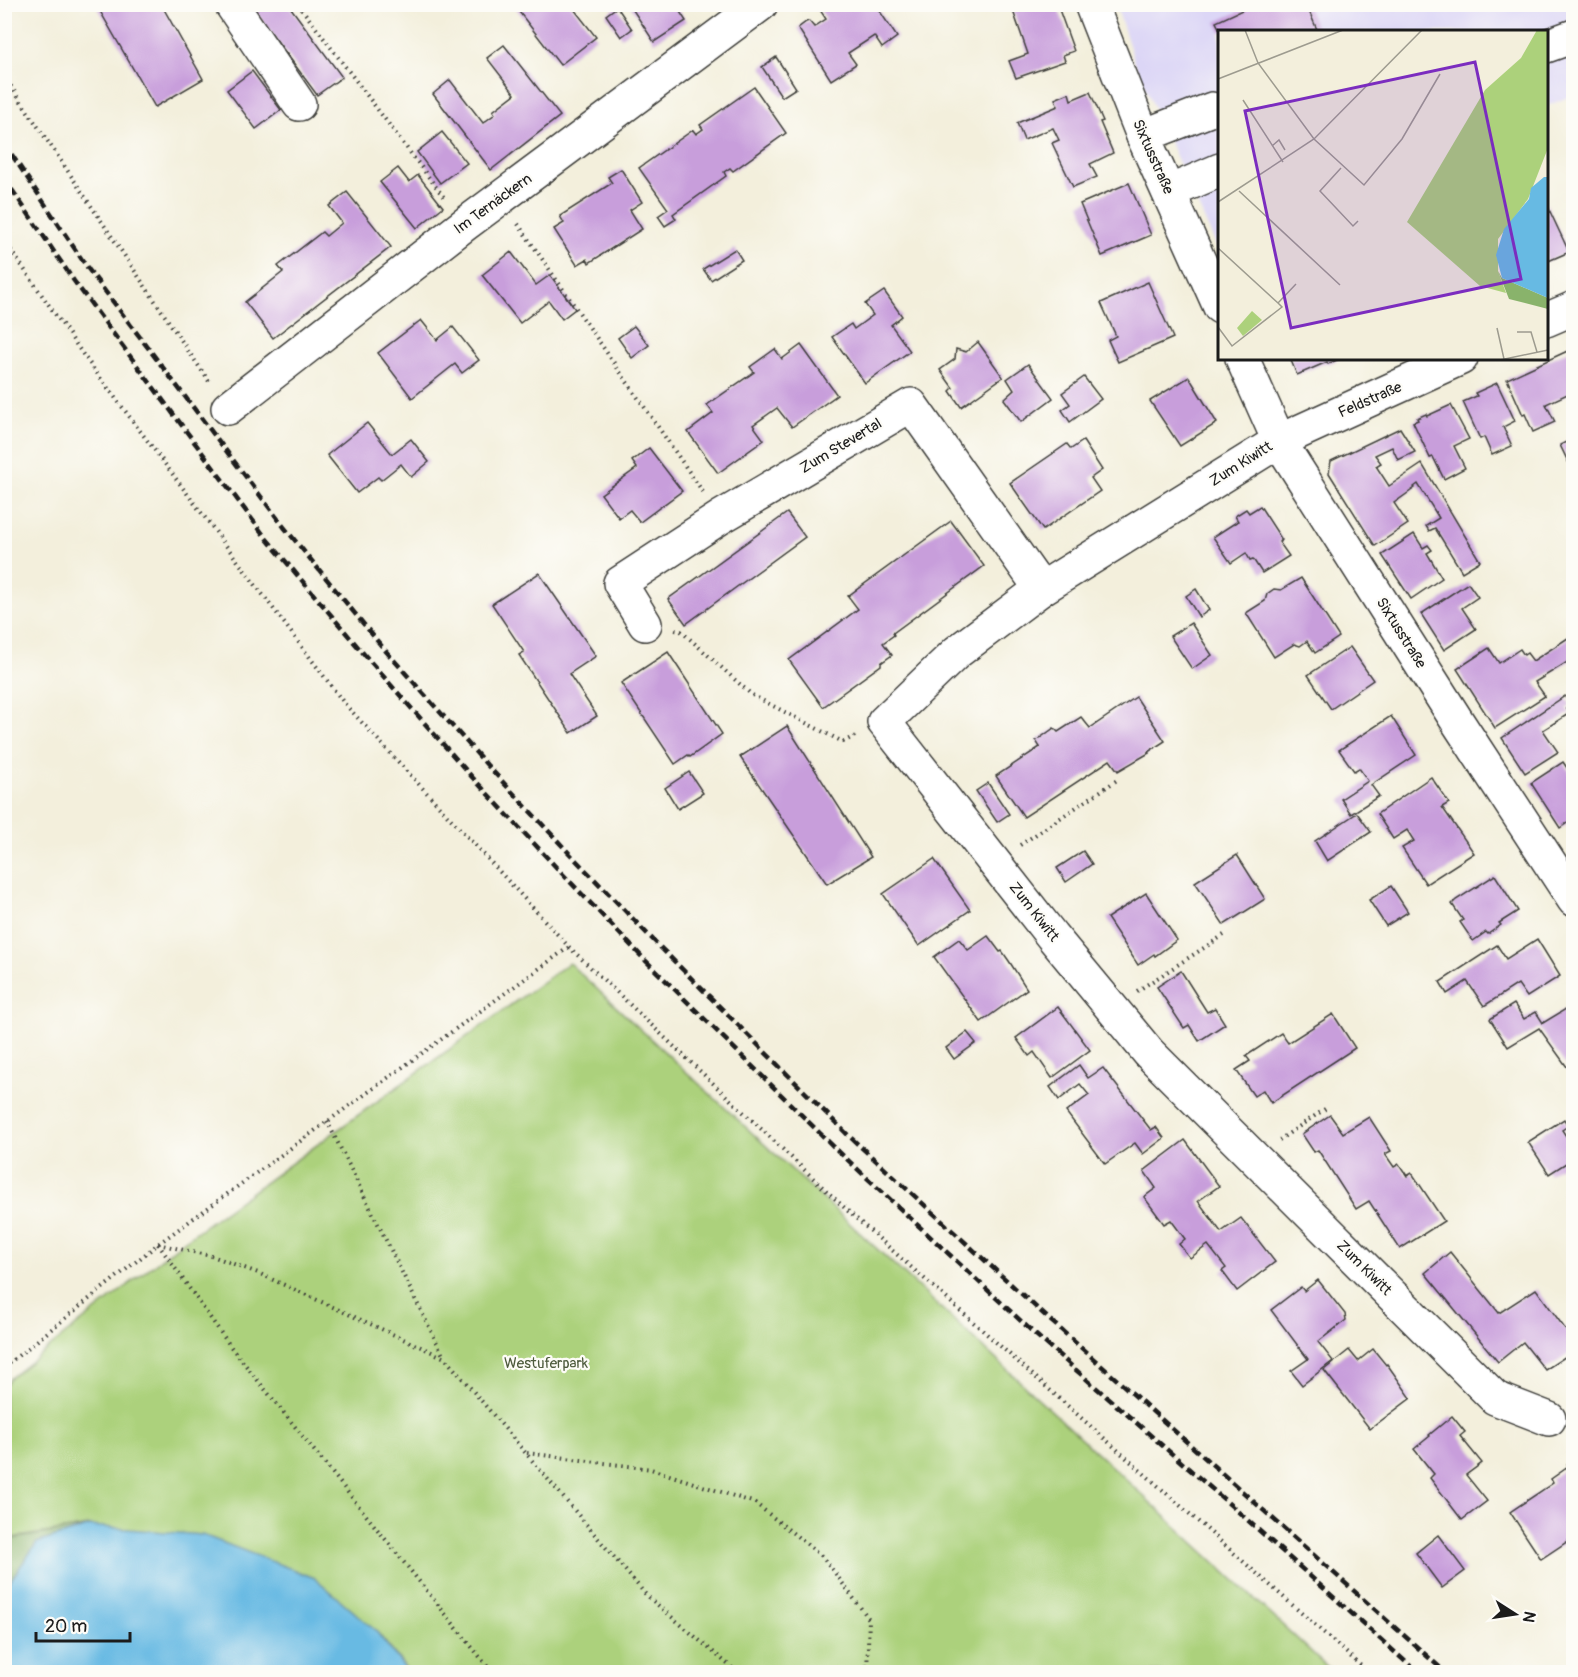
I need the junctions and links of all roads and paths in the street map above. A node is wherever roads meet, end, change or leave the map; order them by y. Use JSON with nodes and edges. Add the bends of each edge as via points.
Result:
{"nodes":[{"id":1,"x":231,"y":4,"type":"edge"},
{"id":2,"x":298,"y":4,"type":"edge"},
{"id":3,"x":761,"y":4,"type":"edge"},
{"id":4,"x":1091,"y":4,"type":"edge"},
{"id":5,"x":1574,"y":36,"type":"edge"},
{"id":6,"x":1548,"y":45,"type":"edge"},
{"id":7,"x":4,"y":76,"type":"edge"},
{"id":8,"x":299,"y":104,"type":"dead end"},
{"id":9,"x":1212,"y":109,"type":"dead end"},
{"id":10,"x":1143,"y":136,"type":"junction"},
{"id":11,"x":1218,"y":171,"type":"edge"},
{"id":12,"x":1169,"y":192,"type":"junction"},
{"id":13,"x":500,"y":199,"type":"junction"},
{"id":14,"x":464,"y":225,"type":"junction"},
{"id":15,"x":4,"y":240,"type":"edge"},
{"id":16,"x":1218,"y":302,"type":"edge"},
{"id":17,"x":1574,"y":308,"type":"edge"},
{"id":18,"x":1548,"y":319,"type":"edge"},
{"id":19,"x":1243,"y":360,"type":"edge"},
{"id":20,"x":1457,"y":360,"type":"edge"},
{"id":21,"x":228,"y":408,"type":"joint"},
{"id":22,"x":1279,"y":441,"type":"junction"},
{"id":23,"x":721,"y":517,"type":"junction"},
{"id":24,"x":1041,"y":590,"type":"junction"},
{"id":25,"x":645,"y":624,"type":"joint"},
{"id":26,"x":884,"y":722,"type":"junction"},
{"id":27,"x":1117,"y":780,"type":"dead end"},
{"id":28,"x":994,"y":862,"type":"junction"},
{"id":29,"x":1574,"y":900,"type":"edge"},
{"id":30,"x":1224,"y":935,"type":"dead end"},
{"id":31,"x":569,"y":947,"type":"junction"},
{"id":32,"x":1112,"y":1008,"type":"junction"},
{"id":33,"x":1328,"y":1107,"type":"dead end"},
{"id":34,"x":327,"y":1121,"type":"junction"},
{"id":35,"x":1253,"y":1156,"type":"junction"},
{"id":36,"x":158,"y":1244,"type":"junction"},
{"id":37,"x":445,"y":1358,"type":"junction"},
{"id":38,"x":4,"y":1367,"type":"edge"},
{"id":39,"x":1549,"y":1419,"type":"dead end"},
{"id":40,"x":526,"y":1453,"type":"junction"},
{"id":41,"x":492,"y":1672,"type":"edge"},
{"id":42,"x":738,"y":1672,"type":"edge"},
{"id":43,"x":867,"y":1672,"type":"edge"},
{"id":44,"x":1368,"y":1672,"type":"edge"}],
"edges":[{"from":1,"to":8,"type":"street"},
{"from":2,"to":14,"type":"path"},
{"from":3,"to":13,"type":"street","name":"Im Ternäckern"},
{"from":4,"to":10,"type":"street","name":"Sixtusstraße"},
{"from":5,"to":6,"type":"street"},
{"from":7,"to":21,"type":"path"},
{"from":9,"to":10,"type":"street"},
{"from":10,"to":12,"type":"street","name":"Sixtusstraße"},
{"from":11,"to":12,"type":"street"},
{"from":12,"to":16,"type":"street","name":"Sixtusstraße"},
{"from":13,"to":14,"type":"street","name":"Im Ternäckern"},
{"from":13,"to":23,"type":"path"},
{"from":14,"to":21,"type":"street","name":"Im Ternäckern"},
{"from":15,"to":31,"type":"path","via":[[84,356],[344,704]]},
{"from":17,"to":18,"type":"street"},
{"from":19,"to":22,"type":"street","name":"Sixtusstraße"},
{"from":20,"to":22,"type":"street","name":"Feldstraße"},
{"from":22,"to":24,"type":"street","name":"Zum Kiwitt"},
{"from":22,"to":29,"type":"street","name":"Sixtusstraße"},
{"from":23,"to":24,"type":"street","name":"Zum Stevertal","via":[[911,405]]},
{"from":23,"to":25,"type":"street","name":"Zum Stevertal","via":[[620,583]]},
{"from":24,"to":26,"type":"street","name":"Zum Kiwitt","via":[[957,652]]},
{"from":25,"to":26,"type":"path","via":[[681,631],[752,695],[843,742]]},
{"from":26,"to":28,"type":"street","name":"Zum Kiwitt"},
{"from":27,"to":28,"type":"path"},
{"from":28,"to":32,"type":"street","name":"Zum Kiwitt"},
{"from":30,"to":32,"type":"path"},
{"from":31,"to":34,"type":"path"},
{"from":31,"to":44,"type":"path","via":[[849,1212]]},
{"from":32,"to":35,"type":"street","name":"Zum Kiwitt","via":[[1149,1053]]},
{"from":33,"to":35,"type":"path"},
{"from":34,"to":36,"type":"path"},
{"from":34,"to":37,"type":"path"},
{"from":35,"to":39,"type":"street","name":"Zum Kiwitt","via":[[1495,1398]]},
{"from":36,"to":37,"type":"path","via":[[215,1257],[258,1273]]},
{"from":36,"to":38,"type":"path"},
{"from":36,"to":41,"type":"path","via":[[231,1347]]},
{"from":37,"to":40,"type":"path"},
{"from":40,"to":42,"type":"path","via":[[647,1596]]},
{"from":40,"to":43,"type":"path","via":[[651,1469],[755,1503],[823,1557],[869,1619]]}]}
